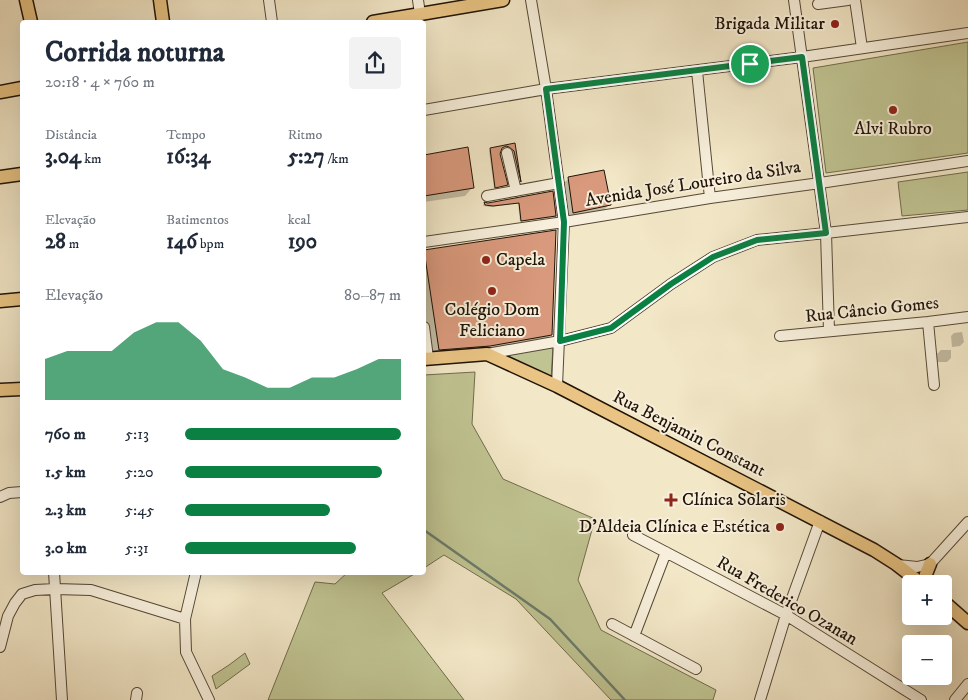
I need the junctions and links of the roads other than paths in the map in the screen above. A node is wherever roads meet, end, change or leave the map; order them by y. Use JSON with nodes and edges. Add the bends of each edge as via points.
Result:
{"nodes":[{"id":1,"x":26,"y":0,"type":"edge"},
{"id":2,"x":160,"y":0,"type":"edge"},
{"id":3,"x":269,"y":0,"type":"edge"},
{"id":4,"x":418,"y":0,"type":"edge"},
{"id":5,"x":503,"y":0,"type":"edge"},
{"id":6,"x":531,"y":0,"type":"edge"},
{"id":7,"x":794,"y":0,"type":"edge"},
{"id":8,"x":848,"y":0,"type":"edge"},
{"id":9,"x":855,"y":0,"type":"edge"},
{"id":10,"x":818,"y":4,"type":"dead end"},
{"id":11,"x":420,"y":14,"type":"junction"},
{"id":12,"x":31,"y":20,"type":"edge"},
{"id":13,"x":163,"y":20,"type":"edge"},
{"id":14,"x":272,"y":20,"type":"edge"},
{"id":15,"x":388,"y":20,"type":"edge"},
{"id":16,"x":968,"y":33,"type":"edge"},
{"id":17,"x":862,"y":48,"type":"junction"},
{"id":18,"x":802,"y":57,"type":"junction"},
{"id":19,"x":697,"y":71,"type":"junction"},
{"id":20,"x":20,"y":88,"type":"edge"},
{"id":21,"x":546,"y":89,"type":"junction"},
{"id":22,"x":0,"y":92,"type":"edge"},
{"id":23,"x":426,"y":110,"type":"edge"},
{"id":24,"x":507,"y":153,"type":"dead end"},
{"id":25,"x":968,"y":161,"type":"edge"},
{"id":26,"x":20,"y":174,"type":"edge"},
{"id":27,"x":0,"y":177,"type":"edge"},
{"id":28,"x":559,"y":183,"type":"junction"},
{"id":29,"x":820,"y":183,"type":"junction"},
{"id":30,"x":516,"y":191,"type":"junction"},
{"id":31,"x":487,"y":196,"type":"dead end"},
{"id":32,"x":710,"y":198,"type":"junction"},
{"id":33,"x":968,"y":216,"type":"edge"},
{"id":34,"x":564,"y":222,"type":"junction"},
{"id":35,"x":826,"y":233,"type":"junction"},
{"id":36,"x":426,"y":242,"type":"edge"},
{"id":37,"x":20,"y":298,"type":"edge"},
{"id":38,"x":0,"y":301,"type":"edge"},
{"id":39,"x":968,"y":317,"type":"edge"},
{"id":40,"x":928,"y":322,"type":"junction"},
{"id":41,"x":829,"y":331,"type":"junction"},
{"id":42,"x":780,"y":336,"type":"dead end"},
{"id":43,"x":560,"y":341,"type":"junction"},
{"id":44,"x":487,"y":354,"type":"junction"},
{"id":45,"x":426,"y":358,"type":"edge"},
{"id":46,"x":557,"y":386,"type":"junction"},
{"id":47,"x":934,"y":386,"type":"dead end"},
{"id":48,"x":20,"y":389,"type":"edge"},
{"id":49,"x":0,"y":390,"type":"edge"},
{"id":50,"x":20,"y":492,"type":"edge"},
{"id":51,"x":0,"y":497,"type":"edge"},
{"id":52,"x":820,"y":521,"type":"junction"},
{"id":53,"x":968,"y":522,"type":"edge"},
{"id":54,"x":633,"y":535,"type":"dead end"},
{"id":55,"x":666,"y":552,"type":"junction"},
{"id":56,"x":896,"y":564,"type":"junction"},
{"id":57,"x":930,"y":564,"type":"junction"},
{"id":58,"x":54,"y":575,"type":"edge"},
{"id":59,"x":195,"y":575,"type":"edge"},
{"id":60,"x":911,"y":575,"type":"edge"},
{"id":61,"x":926,"y":575,"type":"edge"},
{"id":62,"x":55,"y":589,"type":"junction"},
{"id":63,"x":952,"y":609,"type":"edge"},
{"id":64,"x":786,"y":615,"type":"junction"},
{"id":65,"x":185,"y":619,"type":"junction"},
{"id":66,"x":968,"y":623,"type":"edge"},
{"id":67,"x":612,"y":624,"type":"dead end"},
{"id":68,"x":634,"y":636,"type":"junction"},
{"id":69,"x":0,"y":647,"type":"edge"},
{"id":70,"x":696,"y":669,"type":"dead end"},
{"id":71,"x":968,"y":684,"type":"edge"},
{"id":72,"x":62,"y":700,"type":"edge"},
{"id":73,"x":208,"y":700,"type":"edge"},
{"id":74,"x":760,"y":700,"type":"edge"},
{"id":75,"x":921,"y":700,"type":"edge"},
{"id":76,"x":955,"y":700,"type":"edge"}],
"edges":[{"from":1,"to":12,"type":"main road"},
{"from":2,"to":13,"type":"main road"},
{"from":3,"to":14,"type":"street"},
{"from":4,"to":11,"type":"street"},
{"from":5,"to":11,"type":"main road"},
{"from":6,"to":21,"type":"street"},
{"from":7,"to":18,"type":"street"},
{"from":8,"to":10,"type":"street"},
{"from":9,"to":17,"type":"street"},
{"from":11,"to":15,"type":"main road"},
{"from":16,"to":17,"type":"street"},
{"from":17,"to":18,"type":"street"},
{"from":18,"to":19,"type":"street"},
{"from":18,"to":29,"type":"street"},
{"from":19,"to":21,"type":"street"},
{"from":19,"to":32,"type":"street"},
{"from":20,"to":22,"type":"main road"},
{"from":21,"to":23,"type":"street"},
{"from":21,"to":28,"type":"street"},
{"from":24,"to":30,"type":"street"},
{"from":25,"to":29,"type":"street","name":"Avenida José Loureiro da Silva"},
{"from":26,"to":27,"type":"main road"},
{"from":28,"to":30,"type":"street"},
{"from":28,"to":34,"type":"street"},
{"from":29,"to":32,"type":"street","name":"Avenida José Loureiro da Silva"},
{"from":29,"to":35,"type":"street"},
{"from":30,"to":31,"type":"street"},
{"from":32,"to":34,"type":"street","name":"Avenida José Loureiro da Silva"},
{"from":33,"to":35,"type":"street"},
{"from":34,"to":36,"type":"street","name":"Avenida José Loureiro da Silva"},
{"from":34,"to":43,"type":"street"},
{"from":35,"to":41,"type":"street"},
{"from":35,"to":43,"type":"street","via":[[757,240],[713,257],[611,328]]},
{"from":37,"to":38,"type":"main road"},
{"from":39,"to":40,"type":"street","name":"Rua Câncio Gomes"},
{"from":40,"to":41,"type":"street","name":"Rua Câncio Gomes"},
{"from":40,"to":47,"type":"street"},
{"from":41,"to":42,"type":"street","name":"Rua Câncio Gomes"},
{"from":43,"to":44,"type":"street"},
{"from":43,"to":46,"type":"street"},
{"from":44,"to":45,"type":"main road"},
{"from":44,"to":46,"type":"main road","name":"Rua Benjamin Constant"},
{"from":46,"to":52,"type":"main road","name":"Rua Benjamin Constant"},
{"from":48,"to":49,"type":"main road"},
{"from":50,"to":51,"type":"street"},
{"from":52,"to":56,"type":"main road","name":"Rua Benjamin Constant"},
{"from":52,"to":64,"type":"street"},
{"from":53,"to":57,"type":"street"},
{"from":54,"to":55,"type":"street","name":"Rua Frederico Ozanan"},
{"from":55,"to":64,"type":"street","name":"Rua Frederico Ozanan"},
{"from":55,"to":68,"type":"street"},
{"from":56,"to":57,"type":"street","via":[[916,567]]},
{"from":56,"to":60,"type":"main road","name":"Rua Benjamin Constant"},
{"from":57,"to":61,"type":"main road"},
{"from":58,"to":62,"type":"street"},
{"from":59,"to":65,"type":"street"},
{"from":62,"to":65,"type":"street","via":[[92,590]]},
{"from":62,"to":69,"type":"street","via":[[22,594],[8,616]]},
{"from":62,"to":72,"type":"street"},
{"from":63,"to":66,"type":"main road"},
{"from":64,"to":74,"type":"street"},
{"from":64,"to":75,"type":"street","name":"Rua Frederico Ozanan"},
{"from":65,"to":73,"type":"street","via":[[186,652]]},
{"from":67,"to":68,"type":"street"},
{"from":68,"to":70,"type":"street"},
{"from":71,"to":76,"type":"street"}]}
